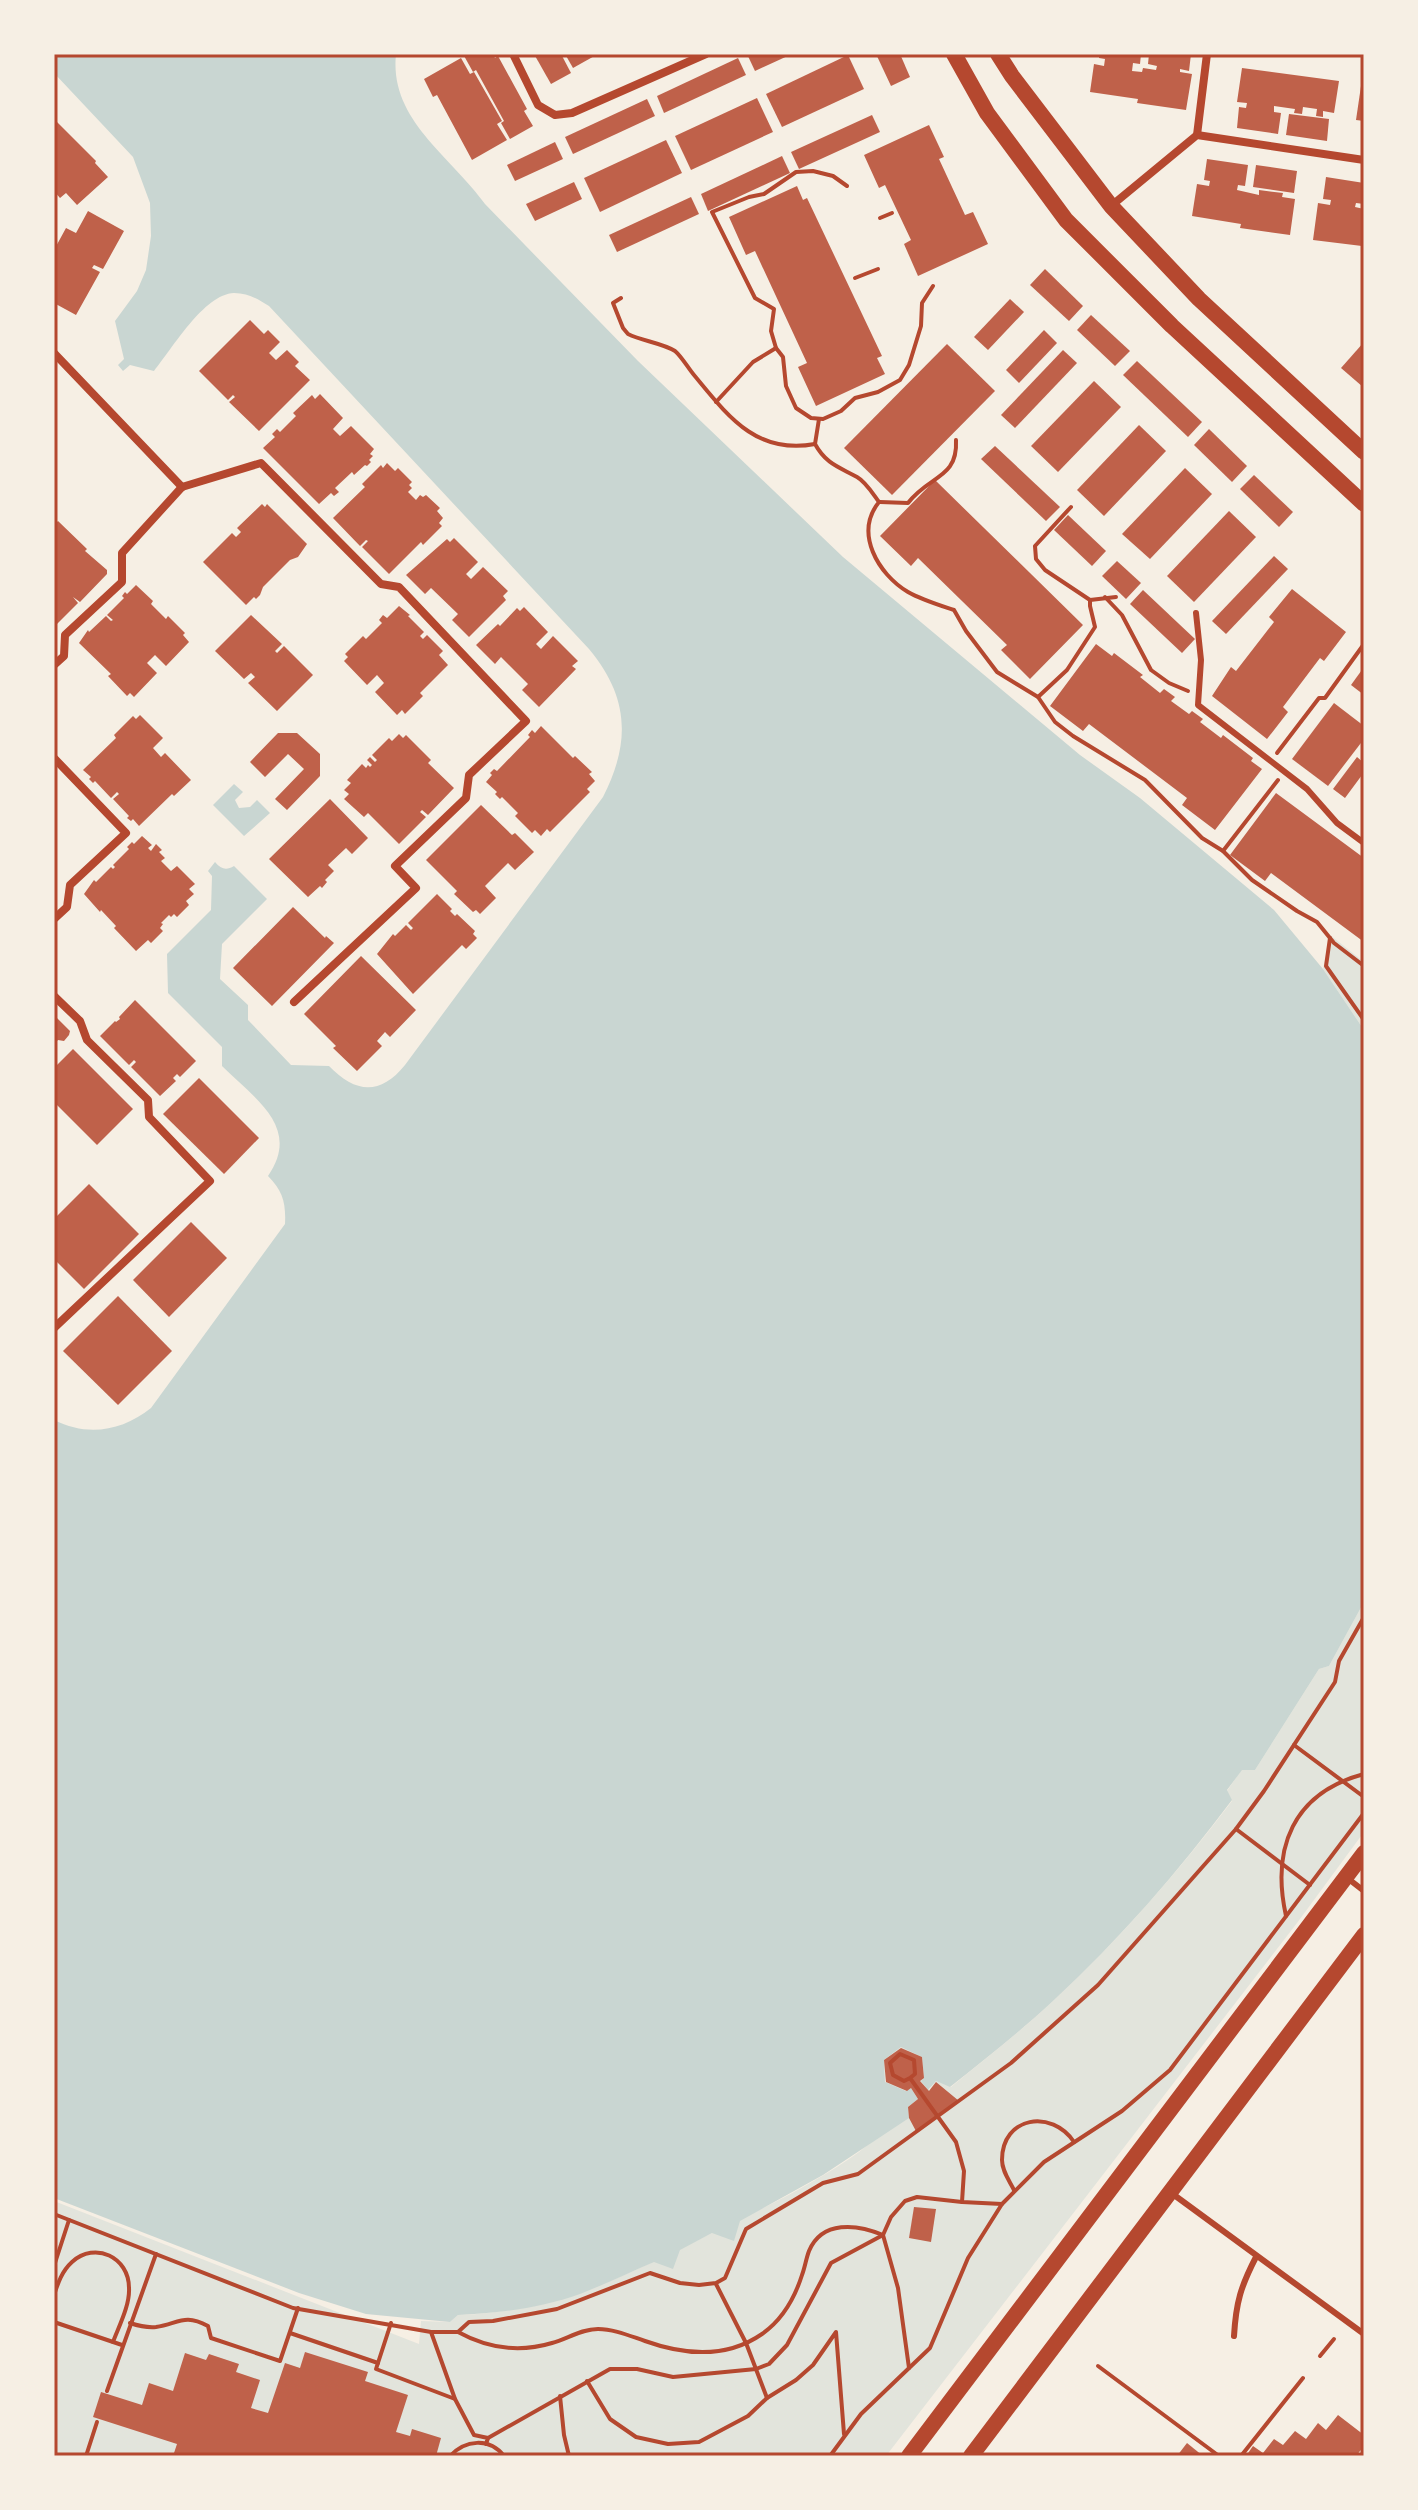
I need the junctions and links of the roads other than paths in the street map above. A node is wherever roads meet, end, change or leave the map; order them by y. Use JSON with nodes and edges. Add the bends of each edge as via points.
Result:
{"nodes":[{"id":1,"x":513,"y":54,"type":"edge"},
{"id":2,"x":706,"y":54,"type":"edge"},
{"id":3,"x":954,"y":54,"type":"edge"},
{"id":4,"x":998,"y":54,"type":"edge"},
{"id":5,"x":1207,"y":54,"type":"edge"},
{"id":6,"x":1197,"y":135,"type":"junction"},
{"id":7,"x":1364,"y":160,"type":"edge"},
{"id":8,"x":1111,"y":206,"type":"junction"},
{"id":9,"x":54,"y":353,"type":"edge"},
{"id":10,"x":1364,"y":452,"type":"edge"},
{"id":11,"x":182,"y":487,"type":"junction"},
{"id":12,"x":1364,"y":504,"type":"edge"},
{"id":13,"x":1196,"y":613,"type":"dead end"},
{"id":14,"x":54,"y":665,"type":"edge"},
{"id":15,"x":54,"y":758,"type":"edge"},
{"id":16,"x":1364,"y":843,"type":"edge"},
{"id":17,"x":54,"y":919,"type":"edge"},
{"id":18,"x":54,"y":996,"type":"edge"},
{"id":19,"x":294,"y":1002,"type":"dead end"},
{"id":20,"x":54,"y":1328,"type":"edge"},
{"id":21,"x":1364,"y":1853,"type":"edge"},
{"id":22,"x":1346,"y":1877,"type":"junction"},
{"id":23,"x":1364,"y":1891,"type":"edge"},
{"id":24,"x":1364,"y":1935,"type":"edge"},
{"id":25,"x":1169,"y":2192,"type":"junction"},
{"id":26,"x":1256,"y":2257,"type":"junction"},
{"id":27,"x":1364,"y":2334,"type":"edge"},
{"id":28,"x":1234,"y":2336,"type":"dead end"},
{"id":29,"x":909,"y":2456,"type":"edge"},
{"id":30,"x":971,"y":2456,"type":"edge"}],
"edges":[{"from":1,"to":2,"type":"street","via":[[538,105],[555,115],[572,113]]},
{"from":3,"to":12,"type":"main road","via":[[987,113],[1066,220]]},
{"from":4,"to":8,"type":"main road"},
{"from":5,"to":6,"type":"street"},
{"from":6,"to":7,"type":"street"},
{"from":6,"to":8,"type":"street"},
{"from":8,"to":10,"type":"main road","via":[[1199,299]]},
{"from":9,"to":11,"type":"street"},
{"from":11,"to":14,"type":"street","via":[[122,553],[122,582],[65,635],[64,656]]},
{"from":11,"to":19,"type":"street","via":[[261,463],[381,584],[399,587],[526,721],[469,775],[466,798],[395,866],[416,888]]},
{"from":13,"to":16,"type":"lane","via":[[1198,705],[1307,789],[1337,823]]},
{"from":15,"to":17,"type":"street","via":[[126,833],[70,885],[67,907]]},
{"from":18,"to":20,"type":"street","via":[[80,1021],[87,1040],[148,1100],[149,1117],[210,1181]]},
{"from":21,"to":22,"type":"main road"},
{"from":22,"to":23,"type":"lane"},
{"from":22,"to":29,"type":"main road"},
{"from":24,"to":25,"type":"main road"},
{"from":25,"to":26,"type":"lane"},
{"from":25,"to":30,"type":"main road"},
{"from":26,"to":27,"type":"lane"},
{"from":26,"to":28,"type":"lane","via":[[1241,2287]]}]}
